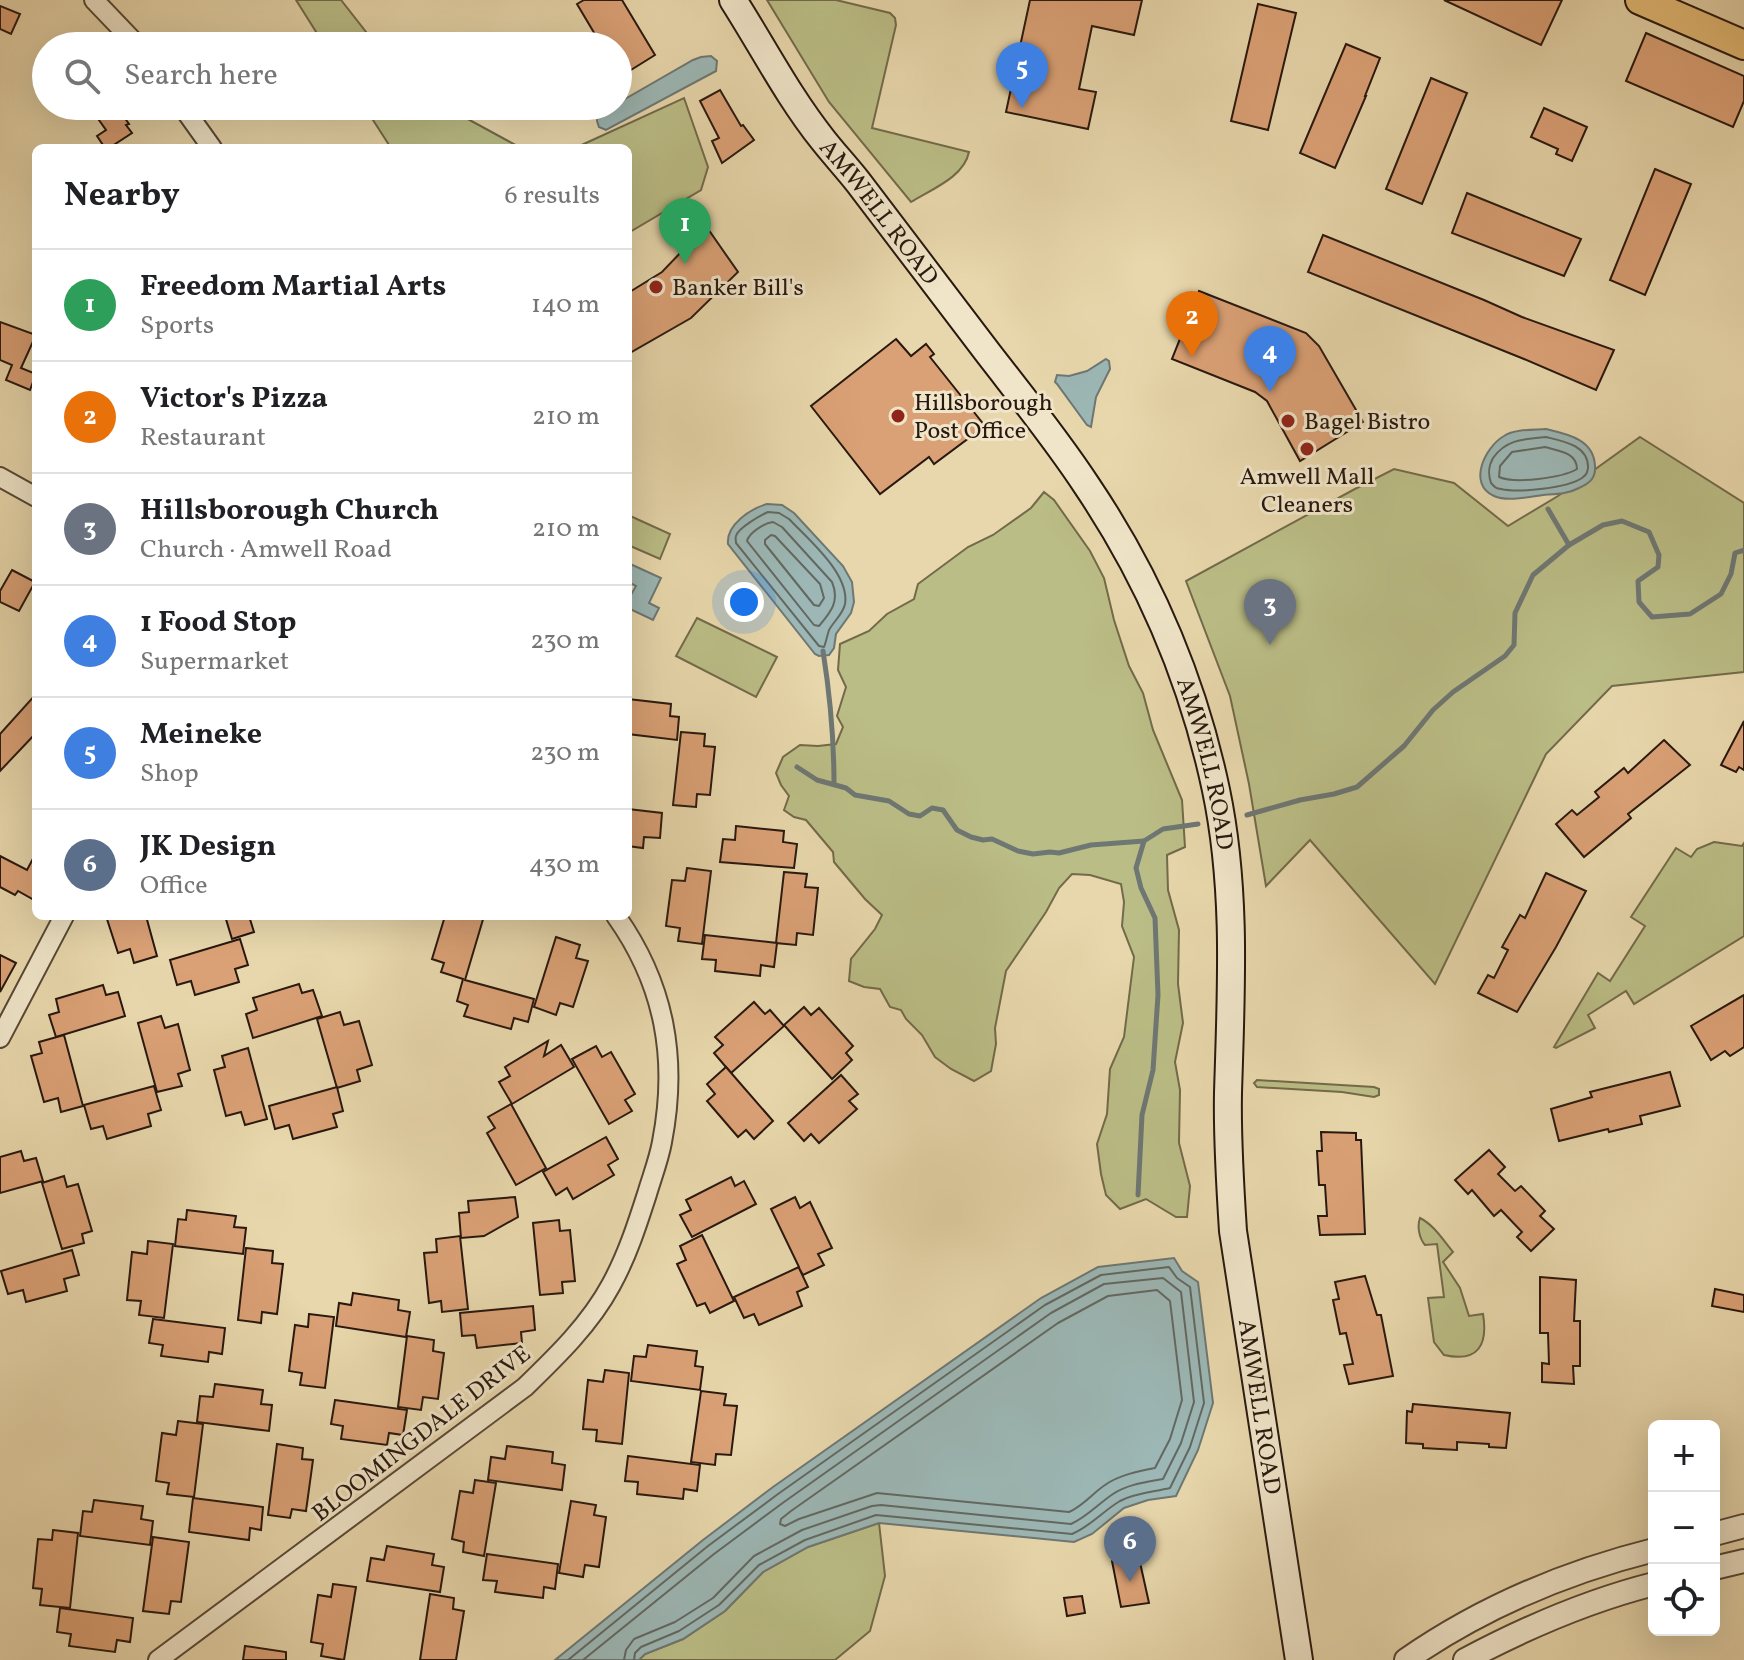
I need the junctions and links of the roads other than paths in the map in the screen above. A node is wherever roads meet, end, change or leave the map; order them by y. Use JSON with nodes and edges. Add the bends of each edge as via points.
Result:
{"nodes":[{"id":1,"x":94,"y":0,"type":"edge"},
{"id":2,"x":733,"y":0,"type":"edge"},
{"id":3,"x":1640,"y":0,"type":"edge"},
{"id":4,"x":1686,"y":0,"type":"edge"},
{"id":5,"x":1744,"y":26,"type":"edge"},
{"id":6,"x":125,"y":32,"type":"edge"},
{"id":7,"x":1744,"y":45,"type":"edge"},
{"id":8,"x":192,"y":120,"type":"edge"},
{"id":9,"x":209,"y":144,"type":"edge"},
{"id":10,"x":0,"y":477,"type":"edge"},
{"id":11,"x":32,"y":495,"type":"edge"},
{"id":12,"x":62,"y":920,"type":"edge"},
{"id":13,"x":619,"y":920,"type":"edge"},
{"id":14,"x":0,"y":1038,"type":"edge"},
{"id":15,"x":1744,"y":1526,"type":"edge"},
{"id":16,"x":1720,"y":1532,"type":"edge"},
{"id":17,"x":1648,"y":1552,"type":"edge"},
{"id":18,"x":1744,"y":1561,"type":"edge"},
{"id":19,"x":1720,"y":1567,"type":"edge"},
{"id":20,"x":1648,"y":1586,"type":"edge"},
{"id":21,"x":1297,"y":1650,"type":"edge"},
{"id":22,"x":158,"y":1660,"type":"edge"},
{"id":23,"x":1316,"y":1660,"type":"edge"},
{"id":24,"x":1406,"y":1660,"type":"edge"},
{"id":25,"x":1465,"y":1660,"type":"edge"}],
"edges":[{"from":1,"to":6,"type":"street"},
{"from":2,"to":21,"type":"main road","name":"AMWELL ROAD","via":[[821,138],[1087,486],[1139,572],[1189,694],[1216,789],[1229,885],[1228,1154],[1233,1231]]},
{"from":3,"to":7,"type":"main road"},
{"from":4,"to":5,"type":"main road"},
{"from":8,"to":9,"type":"street"},
{"from":10,"to":11,"type":"street"},
{"from":12,"to":14,"type":"street"},
{"from":13,"to":22,"type":"street","name":"BLOOMINGDALE DRIVE","via":[[659,1000],[668,1103],[658,1159],[611,1285],[575,1336],[525,1387]]},
{"from":15,"to":16,"type":"street"},
{"from":17,"to":24,"type":"street","via":[[1519,1596]]},
{"from":18,"to":19,"type":"street"},
{"from":20,"to":25,"type":"street","via":[[1564,1612]]},
{"from":21,"to":23,"type":"main road"}]}
